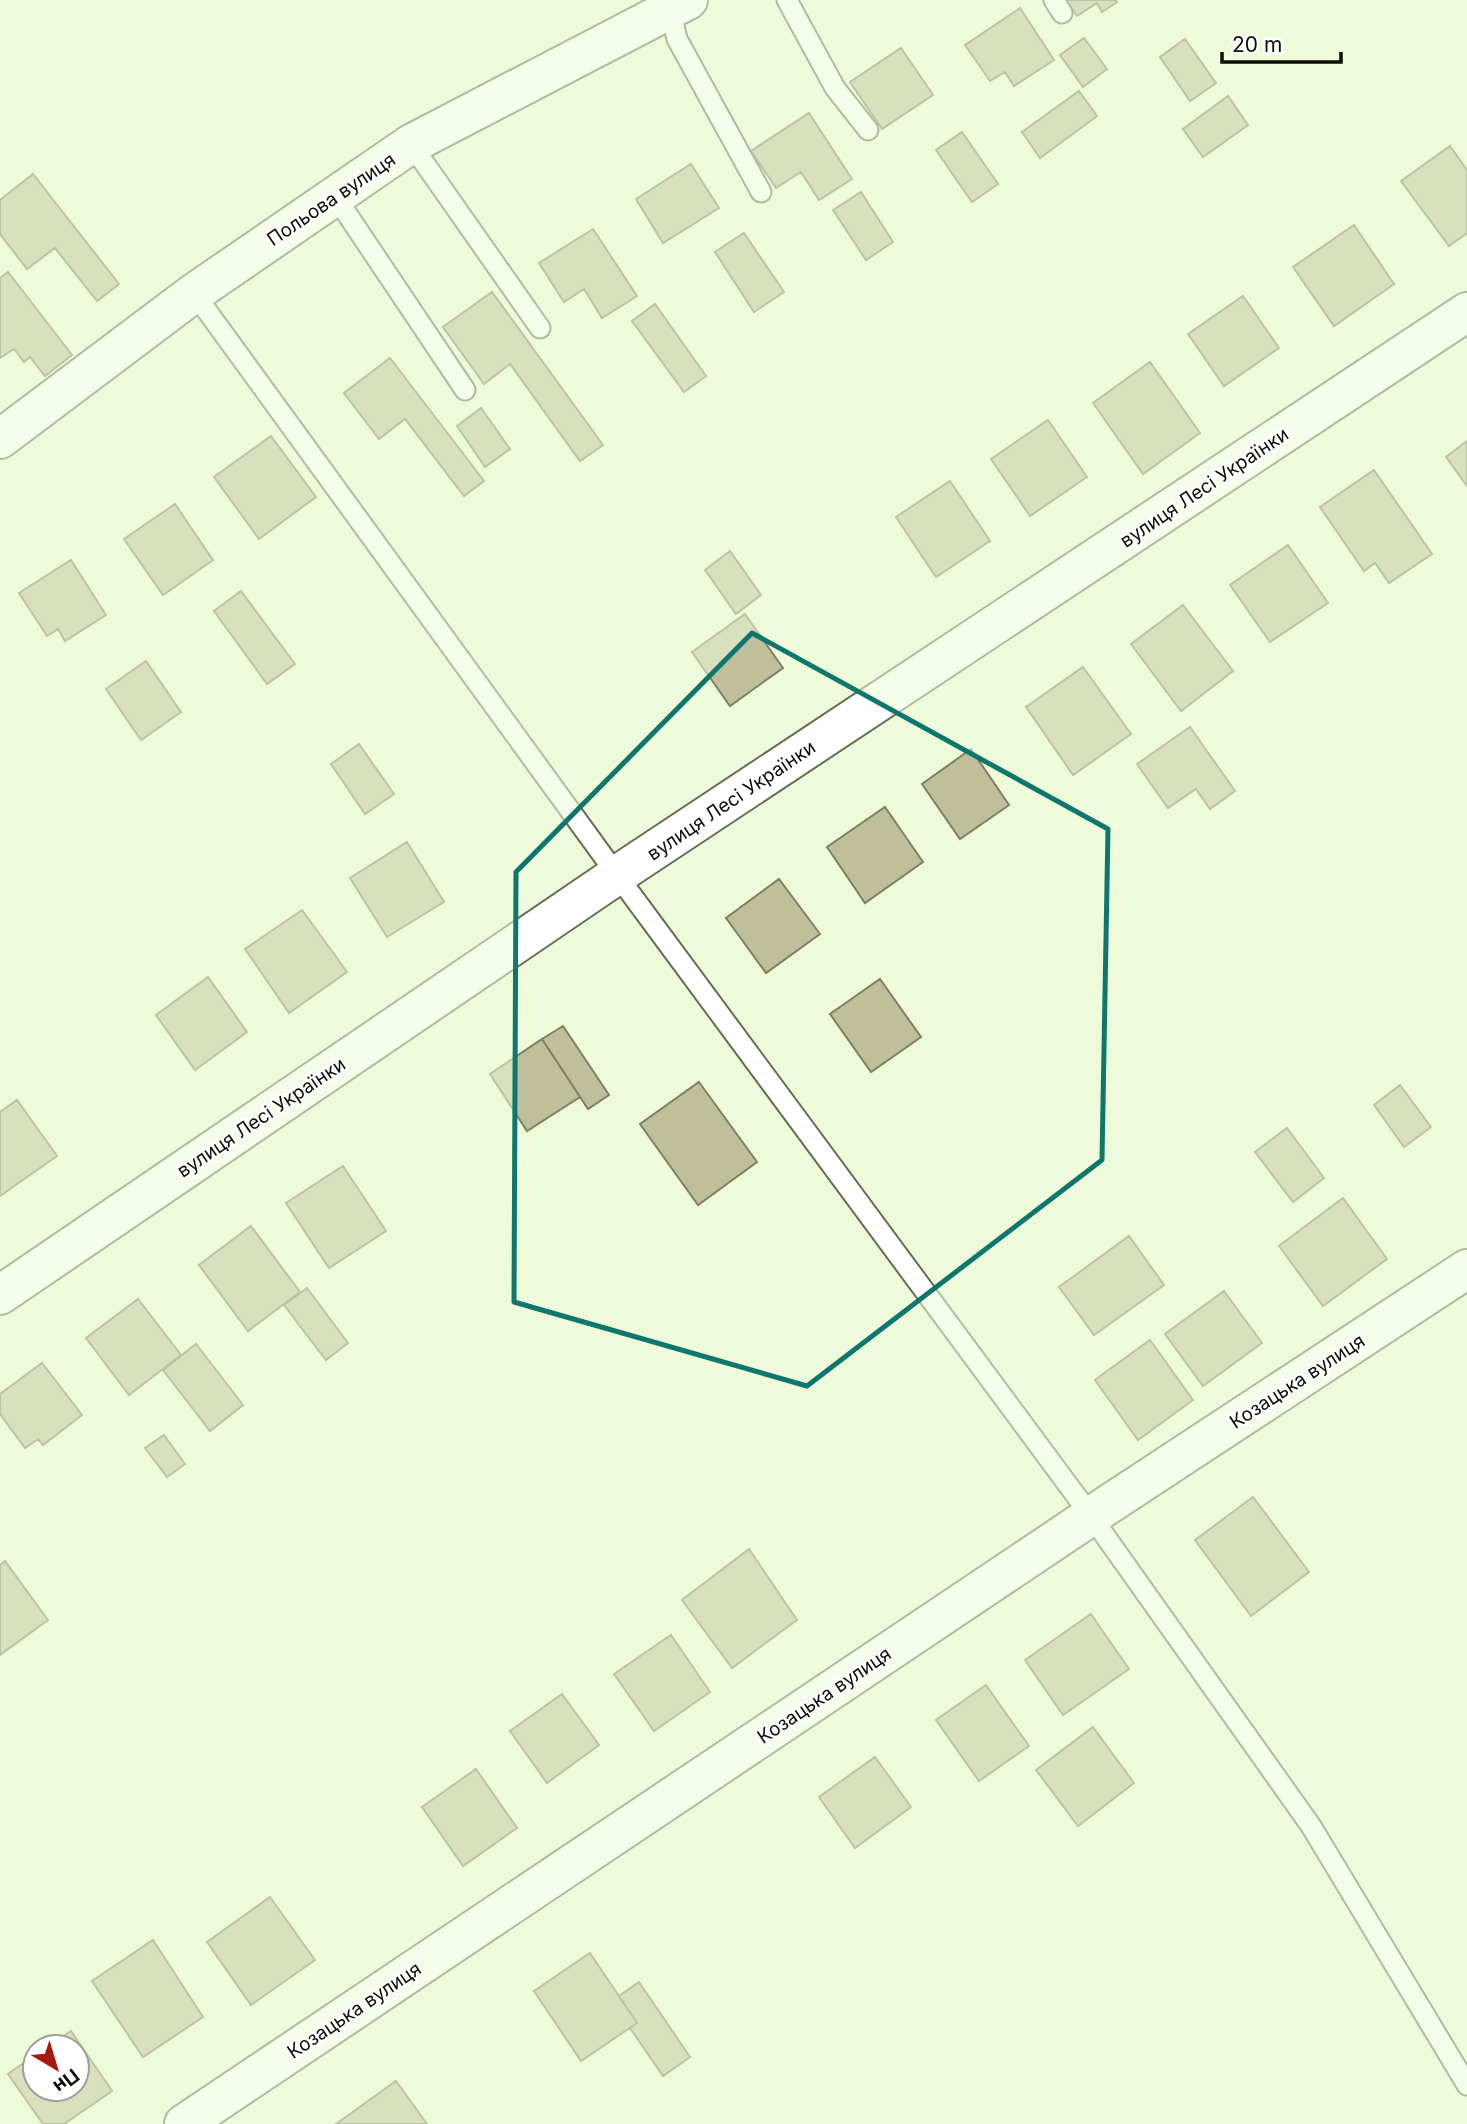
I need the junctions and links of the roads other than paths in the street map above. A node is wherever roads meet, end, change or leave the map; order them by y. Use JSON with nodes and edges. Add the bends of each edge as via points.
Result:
{"nodes":[{"id":1,"x":788,"y":0,"type":"edge"},
{"id":2,"x":675,"y":3,"type":"edge"},
{"id":3,"x":868,"y":130,"type":"dead end"},
{"id":4,"x":411,"y":144,"type":"junction"},
{"id":5,"x":761,"y":192,"type":"dead end"},
{"id":6,"x":335,"y":196,"type":"junction"},
{"id":7,"x":194,"y":293,"type":"junction"},
{"id":8,"x":1467,"y":312,"type":"edge"},
{"id":9,"x":540,"y":328,"type":"dead end"},
{"id":10,"x":465,"y":390,"type":"dead end"},
{"id":11,"x":0,"y":439,"type":"edge"},
{"id":12,"x":617,"y":875,"type":"junction"},
{"id":13,"x":1467,"y":1269,"type":"edge"},
{"id":14,"x":0,"y":1295,"type":"edge"},
{"id":15,"x":1091,"y":1516,"type":"junction"},
{"id":16,"x":1467,"y":2085,"type":"edge"},
{"id":17,"x":184,"y":2124,"type":"edge"}],
"edges":[{"from":1,"to":3,"type":"lane","via":[[835,88]]},
{"from":2,"to":4,"type":"street","name":"Польова вулиця"},
{"from":2,"to":5,"type":"lane","via":[[677,39]]},
{"from":4,"to":6,"type":"street","name":"Польова вулиця"},
{"from":4,"to":9,"type":"lane"},
{"from":6,"to":7,"type":"street","name":"Польова вулиця"},
{"from":6,"to":10,"type":"lane"},
{"from":7,"to":11,"type":"street","name":"Польова вулиця"},
{"from":7,"to":12,"type":"lane"},
{"from":8,"to":12,"type":"street","name":"вулиця Лесі Українки"},
{"from":12,"to":14,"type":"street","name":"вулиця Лесі Українки"},
{"from":12,"to":15,"type":"lane"},
{"from":13,"to":15,"type":"street","name":"Козацька вулиця"},
{"from":15,"to":16,"type":"lane","via":[[1311,1826]]},
{"from":15,"to":17,"type":"street","name":"Козацька вулиця"}]}
